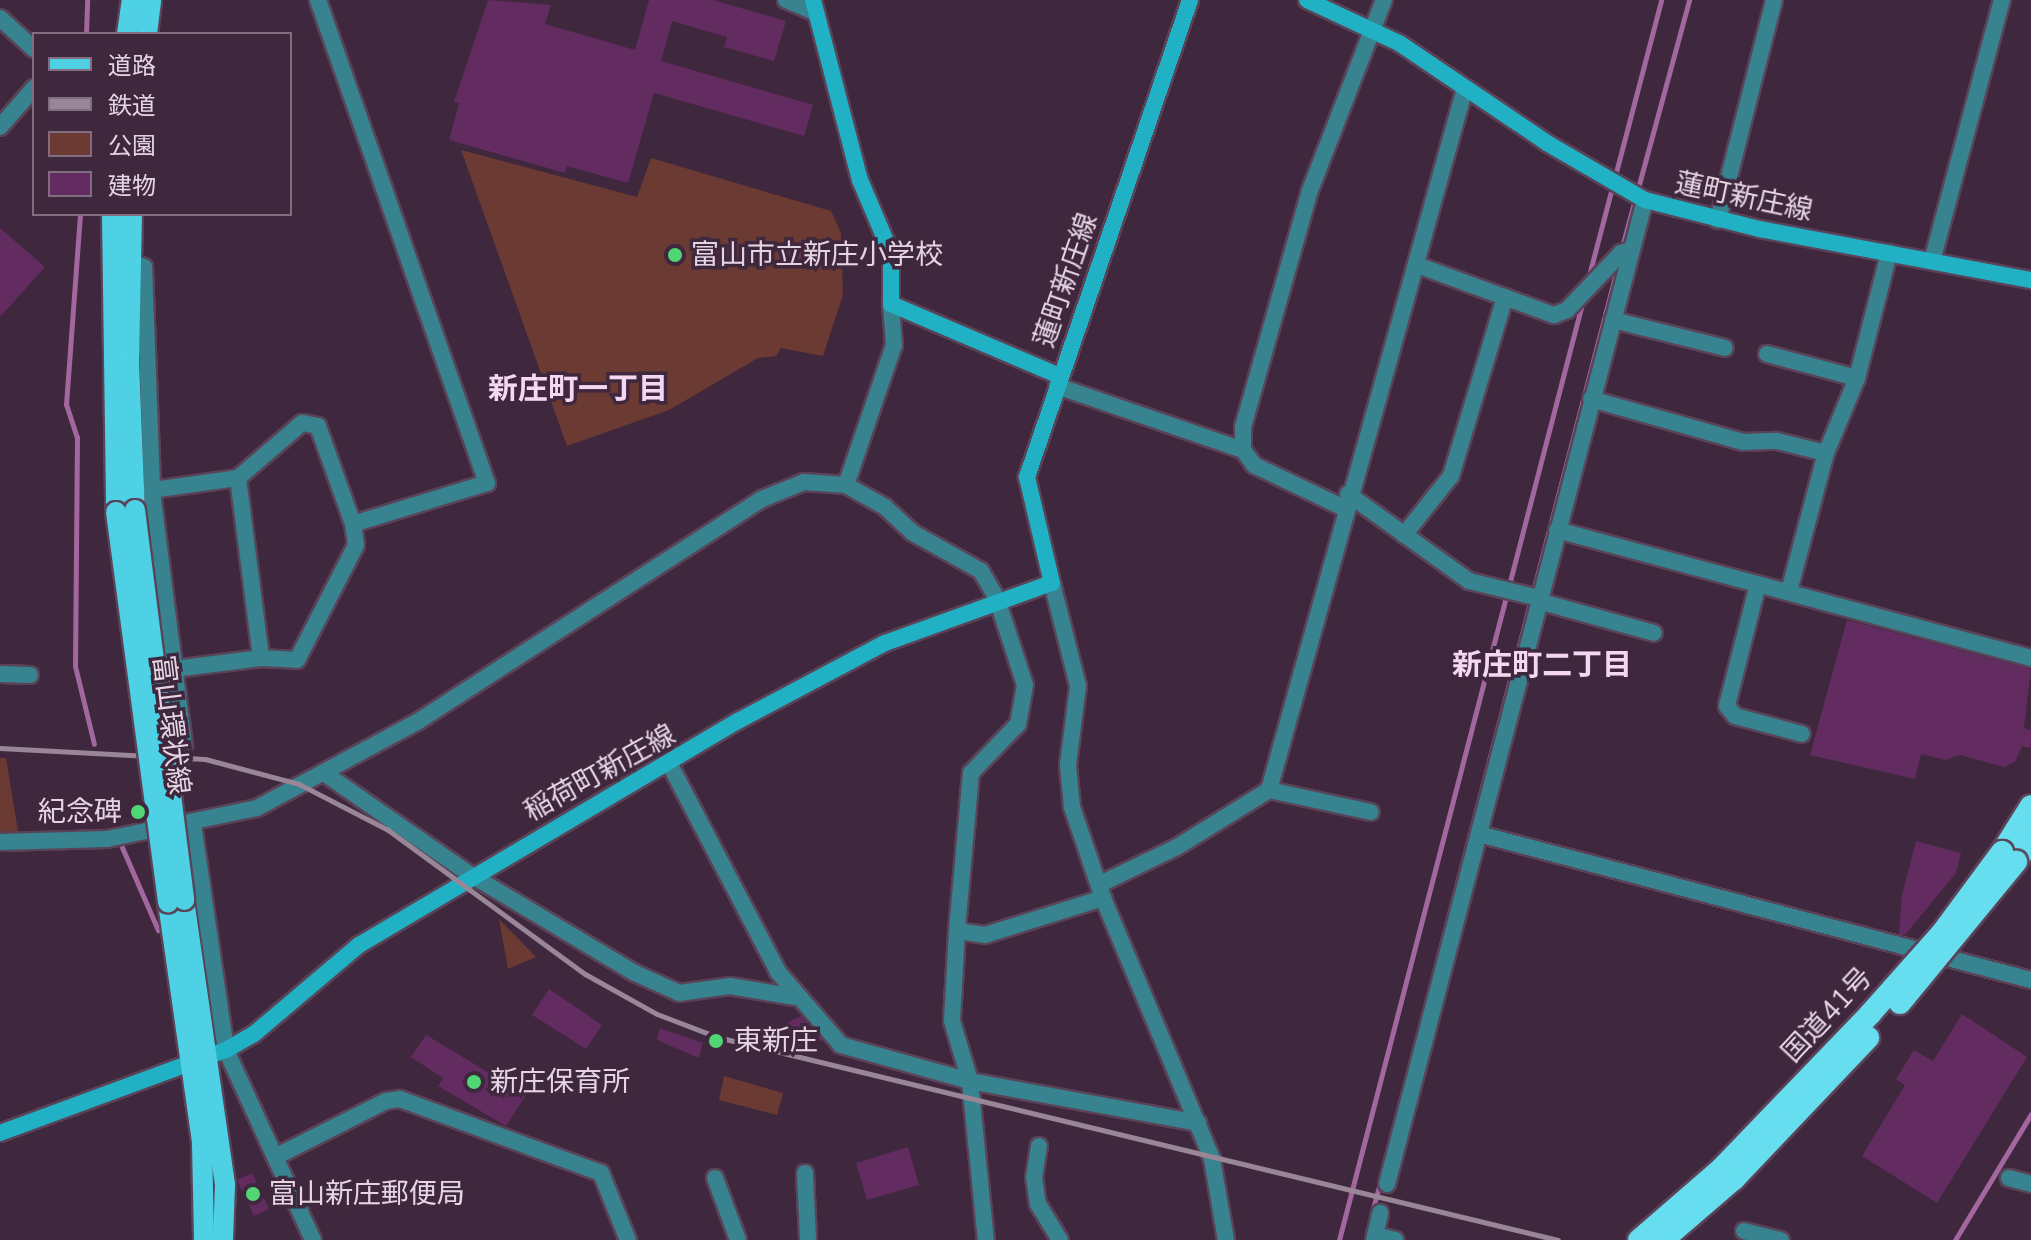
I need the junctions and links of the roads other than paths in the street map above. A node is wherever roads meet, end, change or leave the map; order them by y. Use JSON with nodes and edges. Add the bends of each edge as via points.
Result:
{"nodes":[{"id":1,"x":132,"y":0,"type":"edge"},
{"id":2,"x":151,"y":0,"type":"edge"},
{"id":3,"x":318,"y":0,"type":"edge"},
{"id":4,"x":786,"y":0,"type":"edge"},
{"id":5,"x":1190,"y":0,"type":"edge"},
{"id":6,"x":1307,"y":0,"type":"edge"},
{"id":7,"x":1384,"y":0,"type":"edge"},
{"id":8,"x":1774,"y":0,"type":"edge"},
{"id":9,"x":2002,"y":0,"type":"edge"},
{"id":10,"x":814,"y":6,"type":"edge"},
{"id":11,"x":0,"y":18,"type":"edge"},
{"id":12,"x":1370,"y":26,"type":"junction"},
{"id":13,"x":127,"y":32,"type":"edge"},
{"id":14,"x":147,"y":32,"type":"edge"},
{"id":15,"x":32,"y":47,"type":"edge"},
{"id":16,"x":1465,"y":88,"type":"junction"},
{"id":17,"x":32,"y":90,"type":"edge"},
{"id":18,"x":0,"y":127,"type":"edge"},
{"id":19,"x":1642,"y":198,"type":"junction"},
{"id":20,"x":112,"y":216,"type":"edge"},
{"id":21,"x":132,"y":216,"type":"edge"},
{"id":22,"x":1718,"y":220,"type":"junction"},
{"id":23,"x":1632,"y":250,"type":"junction"},
{"id":24,"x":1889,"y":253,"type":"junction"},
{"id":25,"x":1932,"y":261,"type":"junction"},
{"id":26,"x":130,"y":262,"type":"junction"},
{"id":27,"x":1417,"y":265,"type":"junction"},
{"id":28,"x":2031,"y":280,"type":"edge"},
{"id":29,"x":1505,"y":297,"type":"junction"},
{"id":30,"x":891,"y":304,"type":"junction"},
{"id":31,"x":1613,"y":320,"type":"junction"},
{"id":32,"x":1725,"y":348,"type":"dead end"},
{"id":33,"x":1767,"y":354,"type":"dead end"},
{"id":34,"x":1857,"y":378,"type":"junction"},
{"id":35,"x":1058,"y":381,"type":"junction"},
{"id":36,"x":1591,"y":399,"type":"junction"},
{"id":37,"x":1243,"y":450,"type":"junction"},
{"id":38,"x":1826,"y":453,"type":"junction"},
{"id":39,"x":238,"y":478,"type":"junction"},
{"id":40,"x":846,"y":485,"type":"junction"},
{"id":41,"x":152,"y":490,"type":"junction"},
{"id":42,"x":1346,"y":501,"type":"junction"},
{"id":43,"x":126,"y":511,"type":"junction"},
{"id":44,"x":353,"y":524,"type":"junction"},
{"id":45,"x":1557,"y":530,"type":"junction"},
{"id":46,"x":1404,"y":535,"type":"junction"},
{"id":47,"x":1052,"y":583,"type":"junction"},
{"id":48,"x":1758,"y":584,"type":"junction"},
{"id":49,"x":1789,"y":591,"type":"junction"},
{"id":50,"x":1537,"y":598,"type":"junction"},
{"id":51,"x":997,"y":599,"type":"junction"},
{"id":52,"x":1654,"y":633,"type":"dead end"},
{"id":53,"x":261,"y":658,"type":"junction"},
{"id":54,"x":2031,"y":658,"type":"edge"},
{"id":55,"x":174,"y":669,"type":"junction"},
{"id":56,"x":0,"y":674,"type":"edge"},
{"id":57,"x":30,"y":675,"type":"dead end"},
{"id":58,"x":175,"y":725,"type":"dead end"},
{"id":59,"x":1802,"y":734,"type":"dead end"},
{"id":60,"x":184,"y":745,"type":"dead end"},
{"id":61,"x":670,"y":765,"type":"junction"},
{"id":62,"x":324,"y":773,"type":"junction"},
{"id":63,"x":183,"y":775,"type":"dead end"},
{"id":64,"x":1269,"y":790,"type":"junction"},
{"id":65,"x":2031,"y":806,"type":"edge"},
{"id":66,"x":1371,"y":812,"type":"dead end"},
{"id":67,"x":193,"y":824,"type":"junction"},
{"id":68,"x":1479,"y":834,"type":"junction"},
{"id":69,"x":2031,"y":838,"type":"edge"},
{"id":70,"x":0,"y":842,"type":"edge"},
{"id":71,"x":2009,"y":857,"type":"junction"},
{"id":72,"x":471,"y":875,"type":"junction"},
{"id":73,"x":1101,"y":891,"type":"junction"},
{"id":74,"x":957,"y":931,"type":"junction"},
{"id":75,"x":2031,"y":980,"type":"edge"},
{"id":76,"x":795,"y":997,"type":"junction"},
{"id":77,"x":209,"y":1057,"type":"junction"},
{"id":78,"x":970,"y":1081,"type":"junction"},
{"id":79,"x":1198,"y":1123,"type":"junction"},
{"id":80,"x":0,"y":1133,"type":"edge"},
{"id":81,"x":1039,"y":1146,"type":"dead end"},
{"id":82,"x":275,"y":1157,"type":"junction"},
{"id":83,"x":805,"y":1173,"type":"dead end"},
{"id":84,"x":715,"y":1178,"type":"dead end"},
{"id":85,"x":2009,"y":1178,"type":"dead end"},
{"id":86,"x":1387,"y":1184,"type":"dead end"},
{"id":87,"x":2031,"y":1184,"type":"edge"},
{"id":88,"x":1380,"y":1213,"type":"dead end"},
{"id":89,"x":1744,"y":1231,"type":"dead end"},
{"id":90,"x":1375,"y":1238,"type":"edge"},
{"id":91,"x":204,"y":1240,"type":"edge"},
{"id":92,"x":223,"y":1240,"type":"edge"},
{"id":93,"x":313,"y":1240,"type":"edge"},
{"id":94,"x":628,"y":1240,"type":"edge"},
{"id":95,"x":738,"y":1240,"type":"edge"},
{"id":96,"x":808,"y":1240,"type":"edge"},
{"id":97,"x":986,"y":1240,"type":"edge"},
{"id":98,"x":1060,"y":1240,"type":"edge"},
{"id":99,"x":1226,"y":1240,"type":"edge"},
{"id":100,"x":1395,"y":1240,"type":"edge"},
{"id":101,"x":1639,"y":1240,"type":"edge"},
{"id":102,"x":1663,"y":1240,"type":"edge"},
{"id":103,"x":1781,"y":1240,"type":"edge"}],
"edges":[{"from":1,"to":13,"type":"main road"},
{"from":2,"to":14,"type":"main road"},
{"from":3,"to":44,"type":"street","via":[[487,483]]},
{"from":4,"to":10,"type":"street"},
{"from":5,"to":35,"type":"main road","name":"蓮町新庄線"},
{"from":6,"to":12,"type":"main road","name":"蓮町新庄線"},
{"from":7,"to":12,"type":"street"},
{"from":8,"to":22,"type":"street"},
{"from":9,"to":25,"type":"street"},
{"from":10,"to":30,"type":"main road","via":[[860,180],[891,253]]},
{"from":11,"to":15,"type":"street"},
{"from":12,"to":16,"type":"main road","name":"蓮町新庄線"},
{"from":12,"to":37,"type":"street","via":[[1309,193],[1243,427]]},
{"from":16,"to":19,"type":"main road","name":"蓮町新庄線"},
{"from":16,"to":27,"type":"street"},
{"from":17,"to":18,"type":"street"},
{"from":19,"to":22,"type":"main road","name":"蓮町新庄線"},
{"from":19,"to":23,"type":"street"},
{"from":20,"to":43,"type":"main road","name":"富山環状線"},
{"from":21,"to":26,"type":"main road","name":"富山環状線"},
{"from":22,"to":24,"type":"main road","name":"蓮町新庄線"},
{"from":23,"to":29,"type":"street","via":[[1621,253],[1567,310],[1554,315]]},
{"from":23,"to":31,"type":"street"},
{"from":24,"to":25,"type":"main road","name":"蓮町新庄線"},
{"from":24,"to":34,"type":"street"},
{"from":25,"to":28,"type":"main road","name":"蓮町新庄線"},
{"from":26,"to":41,"type":"street","via":[[144,267]]},
{"from":26,"to":43,"type":"main road","name":"富山環状線"},
{"from":27,"to":29,"type":"street"},
{"from":27,"to":42,"type":"street"},
{"from":29,"to":46,"type":"street","via":[[1451,476]]},
{"from":30,"to":35,"type":"main road","name":"蓮町新庄線"},
{"from":30,"to":40,"type":"street","via":[[894,345]]},
{"from":31,"to":32,"type":"street"},
{"from":31,"to":36,"type":"street"},
{"from":33,"to":34,"type":"street"},
{"from":34,"to":38,"type":"street"},
{"from":35,"to":37,"type":"street"},
{"from":35,"to":47,"type":"main road","via":[[1027,477]]},
{"from":36,"to":38,"type":"street","via":[[1743,442],[1777,441]]},
{"from":36,"to":45,"type":"street"},
{"from":37,"to":42,"type":"street","via":[[1254,465]]},
{"from":38,"to":49,"type":"street"},
{"from":39,"to":41,"type":"street"},
{"from":39,"to":44,"type":"street","via":[[302,423],[318,426]]},
{"from":39,"to":53,"type":"street"},
{"from":40,"to":51,"type":"street","via":[[885,507],[913,533],[981,571]]},
{"from":40,"to":62,"type":"street","via":[[804,482],[762,499],[417,722]]},
{"from":41,"to":55,"type":"street"},
{"from":42,"to":46,"type":"street"},
{"from":42,"to":64,"type":"street"},
{"from":43,"to":77,"type":"main road","name":"富山環状線","bridge":true,"via":[[176,901]]},
{"from":44,"to":53,"type":"street","via":[[356,545],[297,660]]},
{"from":45,"to":48,"type":"street"},
{"from":45,"to":50,"type":"street"},
{"from":46,"to":50,"type":"street","via":[[1469,581]]},
{"from":47,"to":51,"type":"main road","name":"稲荷町新庄線"},
{"from":47,"to":73,"type":"street","via":[[1078,686],[1068,765],[1072,807]]},
{"from":48,"to":49,"type":"street"},
{"from":48,"to":59,"type":"street","via":[[1727,706],[1735,716]]},
{"from":49,"to":54,"type":"street"},
{"from":50,"to":52,"type":"street"},
{"from":50,"to":68,"type":"street"},
{"from":51,"to":61,"type":"main road","name":"稲荷町新庄線","via":[[844,662]]},
{"from":51,"to":74,"type":"street","via":[[1025,685],[1018,724],[971,773]]},
{"from":53,"to":55,"type":"street"},
{"from":55,"to":60,"type":"street"},
{"from":56,"to":57,"type":"street"},
{"from":58,"to":63,"type":"street","bridge":true},
{"from":61,"to":72,"type":"main road","name":"稲荷町新庄線"},
{"from":61,"to":76,"type":"street"},
{"from":62,"to":67,"type":"street","via":[[257,808]]},
{"from":62,"to":72,"type":"street"},
{"from":64,"to":66,"type":"street"},
{"from":64,"to":73,"type":"street"},
{"from":65,"to":71,"type":"highway","name":"国道41号"},
{"from":67,"to":70,"type":"street","via":[[107,839]]},
{"from":67,"to":77,"type":"street"},
{"from":68,"to":75,"type":"street"},
{"from":68,"to":86,"type":"street"},
{"from":69,"to":71,"type":"highway","name":"国道41号"},
{"from":71,"to":101,"type":"highway","name":"国道41号","bridge":true,"via":[[1722,1168]]},
{"from":71,"to":102,"type":"highway","name":"国道41号","bridge":true,"via":[[1955,941],[1801,1111]]},
{"from":72,"to":76,"type":"street","via":[[635,973],[679,993],[730,986]]},
{"from":72,"to":77,"type":"main road","name":"稲荷町新庄線","via":[[359,945],[254,1034]]},
{"from":73,"to":74,"type":"street","via":[[985,935]]},
{"from":73,"to":79,"type":"street"},
{"from":74,"to":78,"type":"street","via":[[952,1021]]},
{"from":76,"to":78,"type":"street","via":[[841,1045]]},
{"from":77,"to":80,"type":"main road","name":"稲荷町新庄線"},
{"from":77,"to":82,"type":"street"},
{"from":77,"to":91,"type":"main road","name":"富山環状線"},
{"from":77,"to":92,"type":"main road","name":"富山環状線","via":[[225,1185]]},
{"from":78,"to":79,"type":"street"},
{"from":78,"to":97,"type":"street"},
{"from":79,"to":99,"type":"street","via":[[1212,1159]]},
{"from":81,"to":98,"type":"street","via":[[1034,1177],[1038,1204]]},
{"from":82,"to":93,"type":"street"},
{"from":82,"to":94,"type":"street","via":[[386,1101],[400,1099],[601,1173]]},
{"from":83,"to":96,"type":"street"},
{"from":84,"to":95,"type":"street"},
{"from":85,"to":87,"type":"street"},
{"from":88,"to":90,"type":"street"},
{"from":89,"to":103,"type":"street"},
{"from":90,"to":100,"type":"street"}]}
